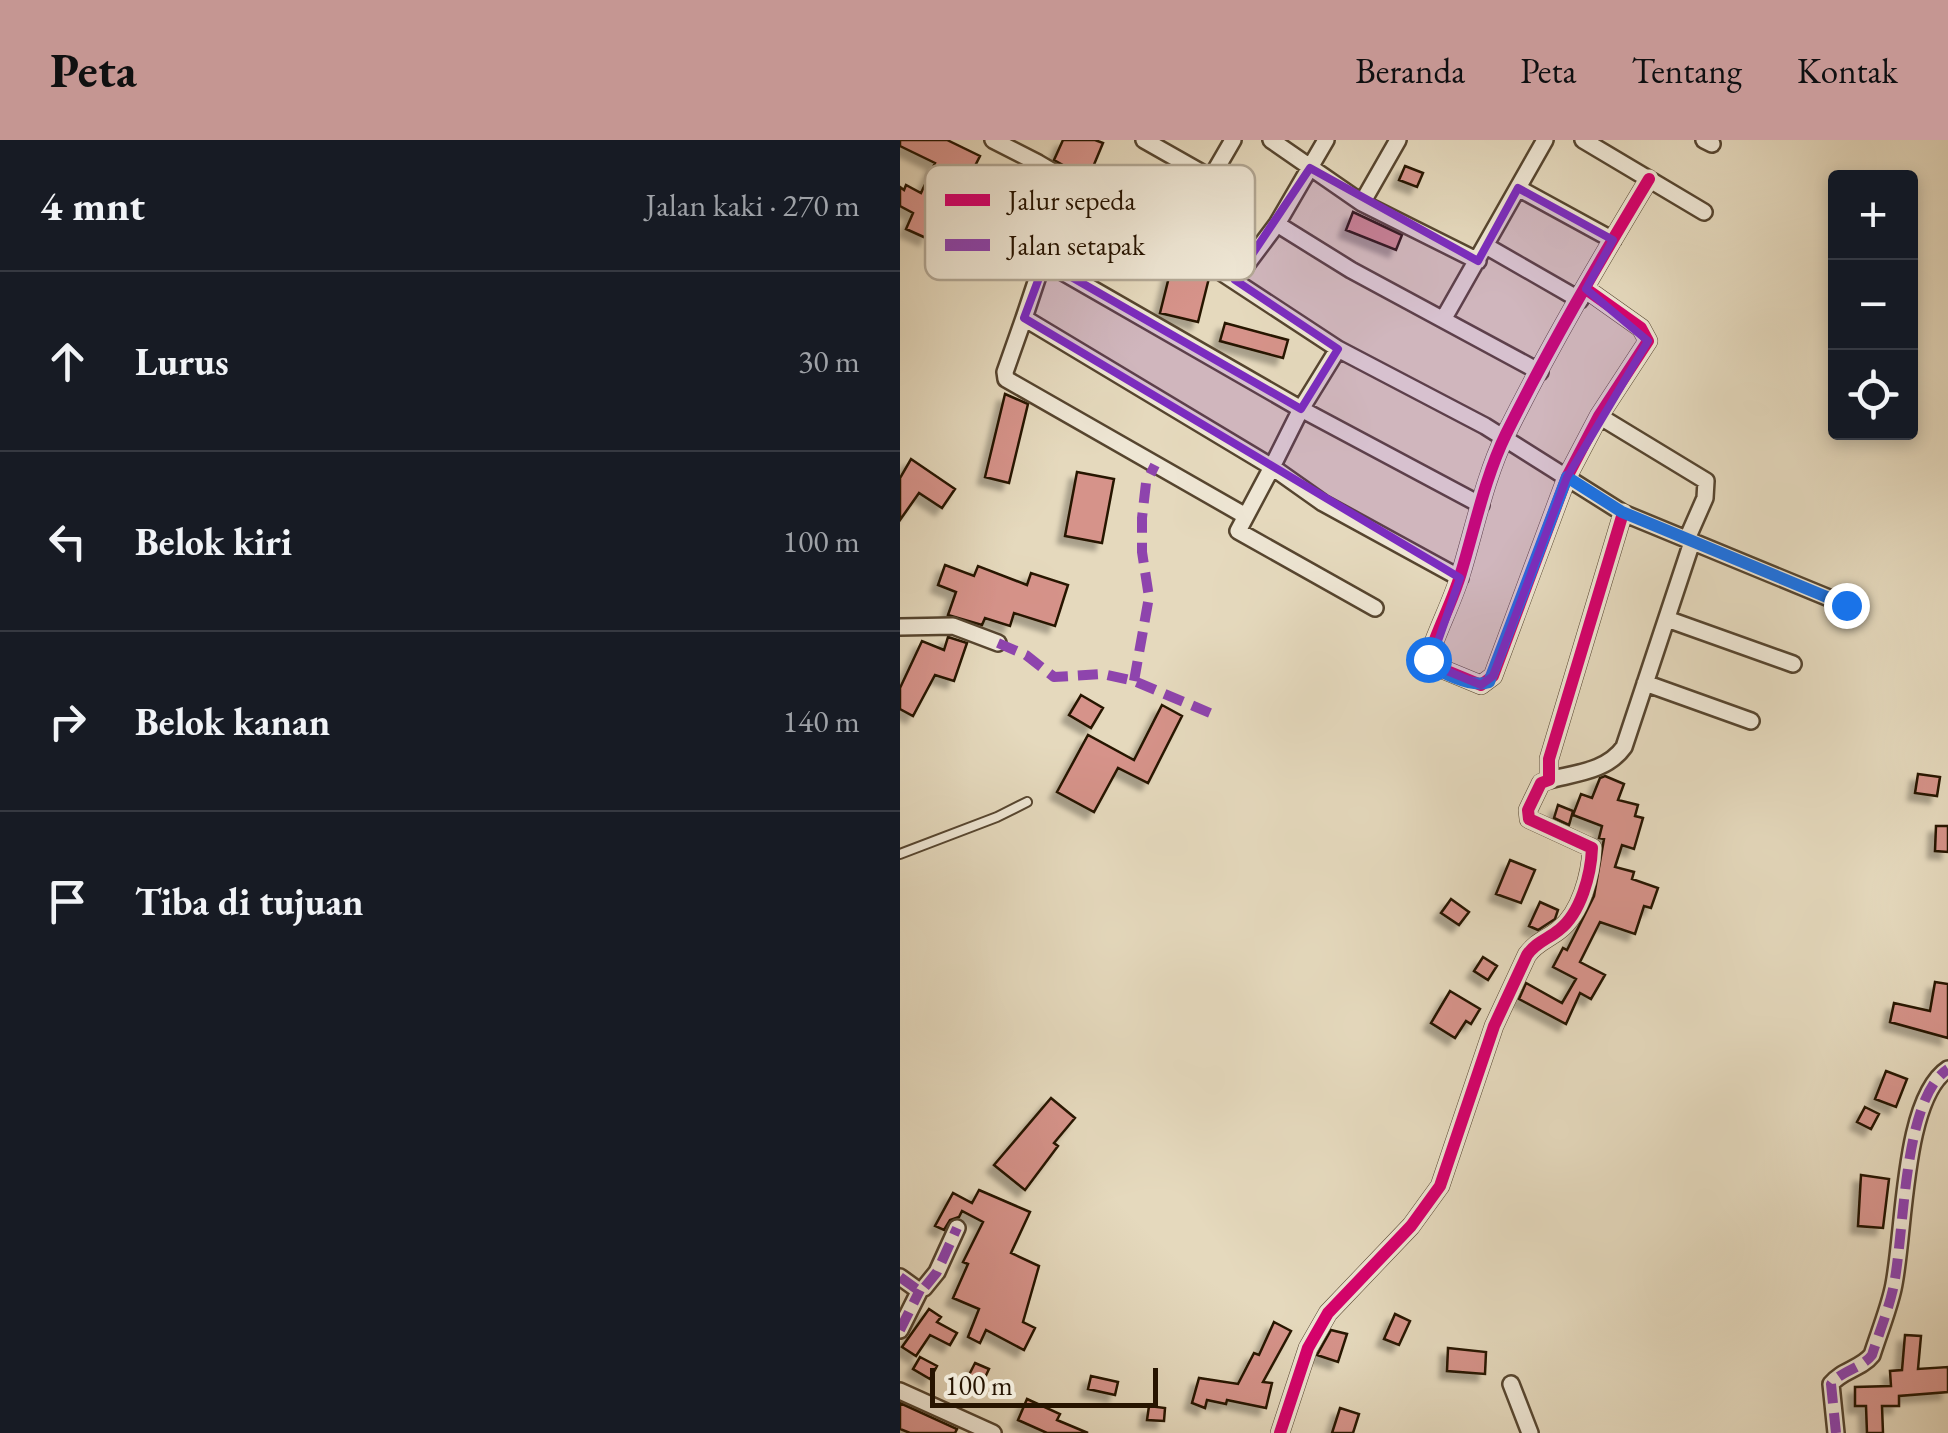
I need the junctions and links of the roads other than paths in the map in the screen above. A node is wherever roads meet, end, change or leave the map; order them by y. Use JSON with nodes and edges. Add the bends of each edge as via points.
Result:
{"nodes":[{"id":1,"x":992,"y":140,"type":"edge"},
{"id":2,"x":1144,"y":140,"type":"edge"},
{"id":3,"x":1233,"y":140,"type":"edge"},
{"id":4,"x":1271,"y":140,"type":"edge"},
{"id":5,"x":1326,"y":140,"type":"edge"},
{"id":6,"x":1398,"y":140,"type":"edge"},
{"id":7,"x":1545,"y":140,"type":"edge"},
{"id":8,"x":1583,"y":140,"type":"edge"},
{"id":9,"x":1043,"y":165,"type":"edge"},
{"id":10,"x":1188,"y":165,"type":"edge"},
{"id":11,"x":1219,"y":165,"type":"edge"},
{"id":12,"x":1310,"y":168,"type":"junction"},
{"id":13,"x":1650,"y":179,"type":"junction"},
{"id":14,"x":1518,"y":188,"type":"junction"},
{"id":15,"x":1362,"y":203,"type":"junction"},
{"id":16,"x":1704,"y":212,"type":"dead end"},
{"id":17,"x":1276,"y":224,"type":"junction"},
{"id":18,"x":1613,"y":240,"type":"junction"},
{"id":19,"x":1255,"y":253,"type":"edge"},
{"id":20,"x":1482,"y":253,"type":"junction"},
{"id":21,"x":1037,"y":280,"type":"edge"},
{"id":22,"x":1075,"y":280,"type":"edge"},
{"id":23,"x":1235,"y":280,"type":"edge"},
{"id":24,"x":1583,"y":295,"type":"junction"},
{"id":25,"x":1024,"y":318,"type":"junction"},
{"id":26,"x":1444,"y":318,"type":"junction"},
{"id":27,"x":1338,"y":349,"type":"junction"},
{"id":28,"x":1540,"y":372,"type":"junction"},
{"id":29,"x":1302,"y":409,"type":"junction"},
{"id":30,"x":1600,"y":416,"type":"junction"},
{"id":31,"x":1504,"y":438,"type":"junction"},
{"id":32,"x":1272,"y":467,"type":"junction"},
{"id":33,"x":1567,"y":477,"type":"junction"},
{"id":34,"x":1481,"y":505,"type":"junction"},
{"id":35,"x":1622,"y":512,"type":"junction"},
{"id":36,"x":1244,"y":516,"type":"junction"},
{"id":37,"x":1690,"y":540,"type":"junction"},
{"id":38,"x":1460,"y":578,"type":"junction"},
{"id":39,"x":1846,"y":605,"type":"dead end"},
{"id":40,"x":1375,"y":608,"type":"dead end"},
{"id":41,"x":1667,"y":618,"type":"junction"},
{"id":42,"x":900,"y":626,"type":"edge"},
{"id":43,"x":998,"y":644,"type":"dead end"},
{"id":44,"x":1793,"y":664,"type":"dead end"},
{"id":45,"x":1645,"y":683,"type":"junction"},
{"id":46,"x":1751,"y":721,"type":"dead end"},
{"id":47,"x":1548,"y":780,"type":"junction"},
{"id":48,"x":1027,"y":802,"type":"dead end"},
{"id":49,"x":900,"y":854,"type":"edge"},
{"id":50,"x":1948,"y":1069,"type":"edge"},
{"id":51,"x":957,"y":1228,"type":"dead end"},
{"id":52,"x":900,"y":1277,"type":"edge"},
{"id":53,"x":920,"y":1290,"type":"junction"},
{"id":54,"x":900,"y":1330,"type":"edge"},
{"id":55,"x":1510,"y":1384,"type":"dead end"},
{"id":56,"x":900,"y":1390,"type":"edge"},
{"id":57,"x":993,"y":1433,"type":"edge"},
{"id":58,"x":1280,"y":1433,"type":"edge"},
{"id":59,"x":1530,"y":1433,"type":"edge"},
{"id":60,"x":1836,"y":1433,"type":"edge"}],
"edges":[{"from":1,"to":9,"type":"street"},
{"from":2,"to":10,"type":"street"},
{"from":3,"to":11,"type":"street"},
{"from":4,"to":12,"type":"street"},
{"from":5,"to":12,"type":"street"},
{"from":6,"to":15,"type":"street"},
{"from":7,"to":14,"type":"street"},
{"from":8,"to":13,"type":"street"},
{"from":12,"to":15,"type":"street"},
{"from":12,"to":17,"type":"street"},
{"from":13,"to":16,"type":"street"},
{"from":13,"to":18,"type":"street"},
{"from":14,"to":18,"type":"street"},
{"from":14,"to":20,"type":"street"},
{"from":15,"to":20,"type":"street"},
{"from":17,"to":19,"type":"street"},
{"from":17,"to":26,"type":"street"},
{"from":18,"to":24,"type":"street"},
{"from":20,"to":24,"type":"street"},
{"from":20,"to":26,"type":"street"},
{"from":21,"to":25,"type":"street"},
{"from":22,"to":29,"type":"street"},
{"from":23,"to":27,"type":"street"},
{"from":24,"to":28,"type":"street"},
{"from":24,"to":30,"type":"street","via":[[1641,328],[1648,340]]},
{"from":25,"to":32,"type":"street"},
{"from":25,"to":36,"type":"street","via":[[1006,379]]},
{"from":26,"to":28,"type":"street"},
{"from":27,"to":29,"type":"street"},
{"from":27,"to":31,"type":"street"},
{"from":28,"to":31,"type":"street"},
{"from":29,"to":32,"type":"street"},
{"from":29,"to":34,"type":"street"},
{"from":30,"to":33,"type":"street"},
{"from":30,"to":37,"type":"street","via":[[1706,481]]},
{"from":31,"to":33,"type":"street"},
{"from":31,"to":34,"type":"street"},
{"from":32,"to":36,"type":"street"},
{"from":32,"to":38,"type":"street"},
{"from":33,"to":35,"type":"street"},
{"from":33,"to":38,"type":"street","via":[[1493,676],[1481,685],[1428,659]]},
{"from":34,"to":38,"type":"street"},
{"from":35,"to":37,"type":"street"},
{"from":35,"to":47,"type":"street","via":[[1548,759]]},
{"from":36,"to":40,"type":"street","via":[[1240,533]]},
{"from":37,"to":39,"type":"street"},
{"from":37,"to":41,"type":"street"},
{"from":41,"to":44,"type":"street"},
{"from":41,"to":45,"type":"street"},
{"from":42,"to":43,"type":"street","via":[[953,626]]},
{"from":45,"to":46,"type":"street"},
{"from":45,"to":47,"type":"street","via":[[1616,759]]},
{"from":47,"to":58,"type":"street","via":[[1528,810],[1529,820],[1592,848],[1586,884],[1563,928],[1527,955],[1494,1026],[1440,1186],[1328,1313],[1308,1348]]},
{"from":48,"to":49,"type":"lane"},
{"from":50,"to":60,"type":"street","via":[[1928,1094],[1913,1140],[1893,1290],[1872,1355],[1831,1384]]},
{"from":51,"to":53,"type":"street"},
{"from":52,"to":53,"type":"street"},
{"from":53,"to":54,"type":"street"},
{"from":55,"to":59,"type":"street"},
{"from":56,"to":57,"type":"street"}]}
